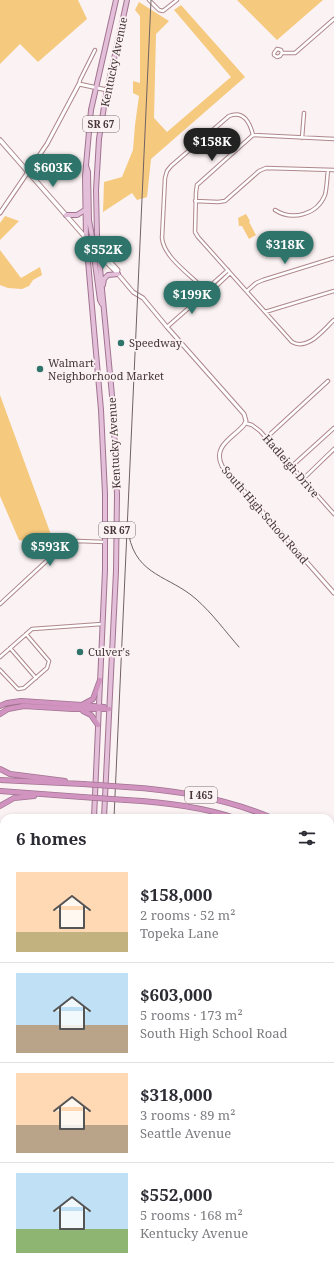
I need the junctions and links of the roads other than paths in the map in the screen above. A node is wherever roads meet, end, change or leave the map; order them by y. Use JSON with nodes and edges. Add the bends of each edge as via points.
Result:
{"nodes":[{"id":1,"x":116,"y":0,"type":"edge"},
{"id":2,"x":127,"y":0,"type":"edge"},
{"id":3,"x":149,"y":0,"type":"edge"},
{"id":4,"x":177,"y":0,"type":"edge"},
{"id":5,"x":334,"y":19,"type":"edge"},
{"id":6,"x":95,"y":50,"type":"dead end"},
{"id":7,"x":282,"y":53,"type":"dead end"},
{"id":8,"x":79,"y":84,"type":"junction"},
{"id":9,"x":96,"y":87,"type":"junction"},
{"id":10,"x":107,"y":90,"type":"junction"},
{"id":11,"x":304,"y":113,"type":"dead end"},
{"id":12,"x":253,"y":135,"type":"junction"},
{"id":13,"x":302,"y":138,"type":"junction"},
{"id":14,"x":334,"y":139,"type":"edge"},
{"id":15,"x":0,"y":140,"type":"edge"},
{"id":16,"x":85,"y":166,"type":"junction"},
{"id":17,"x":328,"y":170,"type":"junction"},
{"id":18,"x":334,"y":170,"type":"edge"},
{"id":19,"x":28,"y":172,"type":"junction"},
{"id":20,"x":195,"y":201,"type":"junction"},
{"id":21,"x":85,"y":210,"type":"junction"},
{"id":22,"x":275,"y":210,"type":"dead end"},
{"id":23,"x":0,"y":213,"type":"edge"},
{"id":24,"x":66,"y":215,"type":"junction"},
{"id":25,"x":87,"y":239,"type":"junction"},
{"id":26,"x":94,"y":247,"type":"junction"},
{"id":27,"x":98,"y":250,"type":"junction"},
{"id":28,"x":334,"y":258,"type":"edge"},
{"id":29,"x":228,"y":270,"type":"junction"},
{"id":30,"x":231,"y":273,"type":"junction"},
{"id":31,"x":118,"y":274,"type":"junction"},
{"id":32,"x":102,"y":291,"type":"junction"},
{"id":33,"x":247,"y":291,"type":"junction"},
{"id":34,"x":334,"y":291,"type":"edge"},
{"id":35,"x":207,"y":292,"type":"junction"},
{"id":36,"x":102,"y":304,"type":"junction"},
{"id":37,"x":265,"y":312,"type":"junction"},
{"id":38,"x":334,"y":320,"type":"edge"},
{"id":39,"x":167,"y":327,"type":"junction"},
{"id":40,"x":328,"y":381,"type":"dead end"},
{"id":41,"x":245,"y":423,"type":"junction"},
{"id":42,"x":334,"y":428,"type":"edge"},
{"id":43,"x":266,"y":438,"type":"junction"},
{"id":44,"x":334,"y":449,"type":"edge"},
{"id":45,"x":292,"y":466,"type":"junction"},
{"id":46,"x":303,"y":479,"type":"junction"},
{"id":47,"x":334,"y":514,"type":"edge"},
{"id":48,"x":105,"y":542,"type":"junction"},
{"id":49,"x":334,"y":594,"type":"edge"},
{"id":50,"x":0,"y":604,"type":"edge"},
{"id":51,"x":102,"y":624,"type":"junction"},
{"id":52,"x":26,"y":634,"type":"junction"},
{"id":53,"x":10,"y":648,"type":"junction"},
{"id":54,"x":0,"y":657,"type":"edge"},
{"id":55,"x":0,"y":670,"type":"edge"},
{"id":56,"x":36,"y":678,"type":"junction"},
{"id":57,"x":100,"y":680,"type":"junction"},
{"id":58,"x":82,"y":705,"type":"junction"},
{"id":59,"x":0,"y":706,"type":"edge"},
{"id":60,"x":98,"y":708,"type":"junction"},
{"id":61,"x":73,"y":709,"type":"junction"},
{"id":62,"x":109,"y":709,"type":"junction"},
{"id":63,"x":0,"y":714,"type":"edge"},
{"id":64,"x":98,"y":725,"type":"junction"},
{"id":65,"x":0,"y":769,"type":"edge"},
{"id":66,"x":0,"y":780,"type":"edge"},
{"id":67,"x":76,"y":784,"type":"junction"},
{"id":68,"x":0,"y":791,"type":"edge"},
{"id":69,"x":45,"y":794,"type":"junction"},
{"id":70,"x":0,"y":806,"type":"edge"},
{"id":71,"x":94,"y":814,"type":"edge"},
{"id":72,"x":104,"y":814,"type":"edge"},
{"id":73,"x":220,"y":814,"type":"edge"},
{"id":74,"x":261,"y":814,"type":"edge"}],
"edges":[{"from":1,"to":9,"type":"main road","name":"Kentucky Avenue","number":"SR 67"},
{"from":2,"to":10,"type":"main road","name":"Kentucky Avenue","number":"SR 67"},
{"from":3,"to":4,"type":"street","via":[[163,11]]},
{"from":5,"to":7,"type":"street","via":[[296,52]]},
{"from":6,"to":8,"type":"street"},
{"from":8,"to":9,"type":"street"},
{"from":8,"to":19,"type":"street","via":[[48,142]]},
{"from":9,"to":10,"type":"street"},
{"from":9,"to":16,"type":"main road","name":"Kentucky Avenue","number":"SR 67"},
{"from":10,"to":27,"type":"main road","name":"Kentucky Avenue","number":"SR 67","via":[[96,175]]},
{"from":11,"to":13,"type":"street"},
{"from":12,"to":13,"type":"street"},
{"from":12,"to":20,"type":"street","via":[[199,182]]},
{"from":12,"to":35,"type":"street","via":[[244,117],[235,114],[228,117],[167,172],[162,238],[164,245],[169,254]]},
{"from":13,"to":14,"type":"street"},
{"from":15,"to":19,"type":"main road"},
{"from":16,"to":21,"type":"main road","name":"Kentucky Avenue","number":"SR 67"},
{"from":16,"to":26,"type":"main road","via":[[88,172],[90,228]]},
{"from":17,"to":18,"type":"street"},
{"from":17,"to":20,"type":"street","via":[[266,168],[259,171],[225,201]]},
{"from":17,"to":22,"type":"street","via":[[325,194],[315,209],[294,216]]},
{"from":19,"to":23,"type":"street"},
{"from":19,"to":24,"type":"main road"},
{"from":20,"to":29,"type":"street","via":[[195,232]]},
{"from":21,"to":24,"type":"main road","via":[[77,215]]},
{"from":21,"to":25,"type":"main road","name":"Kentucky Avenue","number":"SR 67"},
{"from":24,"to":25,"type":"main road"},
{"from":25,"to":26,"type":"main road"},
{"from":25,"to":36,"type":"main road","via":[[94,256]]},
{"from":25,"to":48,"type":"main road","name":"Kentucky Avenue","number":"SR 67","via":[[103,437]]},
{"from":26,"to":27,"type":"main road"},
{"from":27,"to":31,"type":"street","via":[[118,270]]},
{"from":27,"to":32,"type":"main road","name":"Kentucky Avenue","number":"SR 67"},
{"from":28,"to":33,"type":"street","via":[[263,280]]},
{"from":29,"to":30,"type":"street"},
{"from":29,"to":35,"type":"street","via":[[209,287]]},
{"from":30,"to":33,"type":"street"},
{"from":30,"to":35,"type":"street"},
{"from":31,"to":32,"type":"main road","via":[[106,276]]},
{"from":31,"to":39,"type":"street","via":[[133,292],[144,298]]},
{"from":32,"to":36,"type":"main road","name":"Kentucky Avenue","number":"SR 67"},
{"from":33,"to":37,"type":"street"},
{"from":34,"to":37,"type":"street"},
{"from":35,"to":39,"type":"street"},
{"from":36,"to":62,"type":"main road","name":"Kentucky Avenue","number":"SR 67","via":[[113,406],[117,506]]},
{"from":37,"to":38,"type":"street","via":[[291,341],[301,345],[310,342]]},
{"from":39,"to":41,"type":"street","via":[[244,414]]},
{"from":40,"to":43,"type":"street"},
{"from":41,"to":43,"type":"street","name":"Hadleigh Drive","via":[[258,428]]},
{"from":41,"to":49,"type":"street","name":"South High School Road","via":[[221,448],[218,455],[222,466]]},
{"from":42,"to":45,"type":"street"},
{"from":43,"to":45,"type":"street","name":"Hadleigh Drive"},
{"from":44,"to":46,"type":"street"},
{"from":45,"to":46,"type":"street","name":"Hadleigh Drive"},
{"from":46,"to":47,"type":"street","name":"Hadleigh Drive"},
{"from":48,"to":50,"type":"street","via":[[78,541],[66,544]]},
{"from":48,"to":51,"type":"main road","name":"Kentucky Avenue","number":"SR 67"},
{"from":51,"to":52,"type":"street","via":[[32,629]]},
{"from":51,"to":57,"type":"main road","name":"Kentucky Avenue","number":"SR 67"},
{"from":52,"to":53,"type":"street"},
{"from":52,"to":56,"type":"street","via":[[49,661],[47,668]]},
{"from":53,"to":54,"type":"street"},
{"from":53,"to":56,"type":"street"},
{"from":55,"to":56,"type":"street","via":[[18,689],[24,688]]},
{"from":57,"to":58,"type":"highway","number":"SR 67","via":[[93,699]]},
{"from":57,"to":60,"type":"main road","name":"Kentucky Avenue"},
{"from":58,"to":59,"type":"highway","via":[[21,701]]},
{"from":58,"to":60,"type":"highway"},
{"from":60,"to":61,"type":"highway"},
{"from":60,"to":62,"type":"highway"},
{"from":60,"to":64,"type":"main road","name":"Kentucky Avenue"},
{"from":61,"to":63,"type":"highway","via":[[24,706],[8,709]]},
{"from":61,"to":64,"type":"highway","via":[[90,714]]},
{"from":62,"to":72,"type":"main road","name":"Kentucky Avenue","number":"SR 67"},
{"from":64,"to":71,"type":"main road","name":"Kentucky Avenue"},
{"from":65,"to":67,"type":"highway","via":[[10,774],[70,781]]},
{"from":66,"to":67,"type":"highway","number":"I 465"},
{"from":67,"to":74,"type":"highway","number":"I 465","bridge":true,"via":[[166,790],[198,795]]},
{"from":68,"to":69,"type":"highway","number":"I 465"},
{"from":69,"to":70,"type":"highway","via":[[16,798]]},
{"from":69,"to":73,"type":"highway","number":"I 465","bridge":true,"via":[[166,803]]}]}
